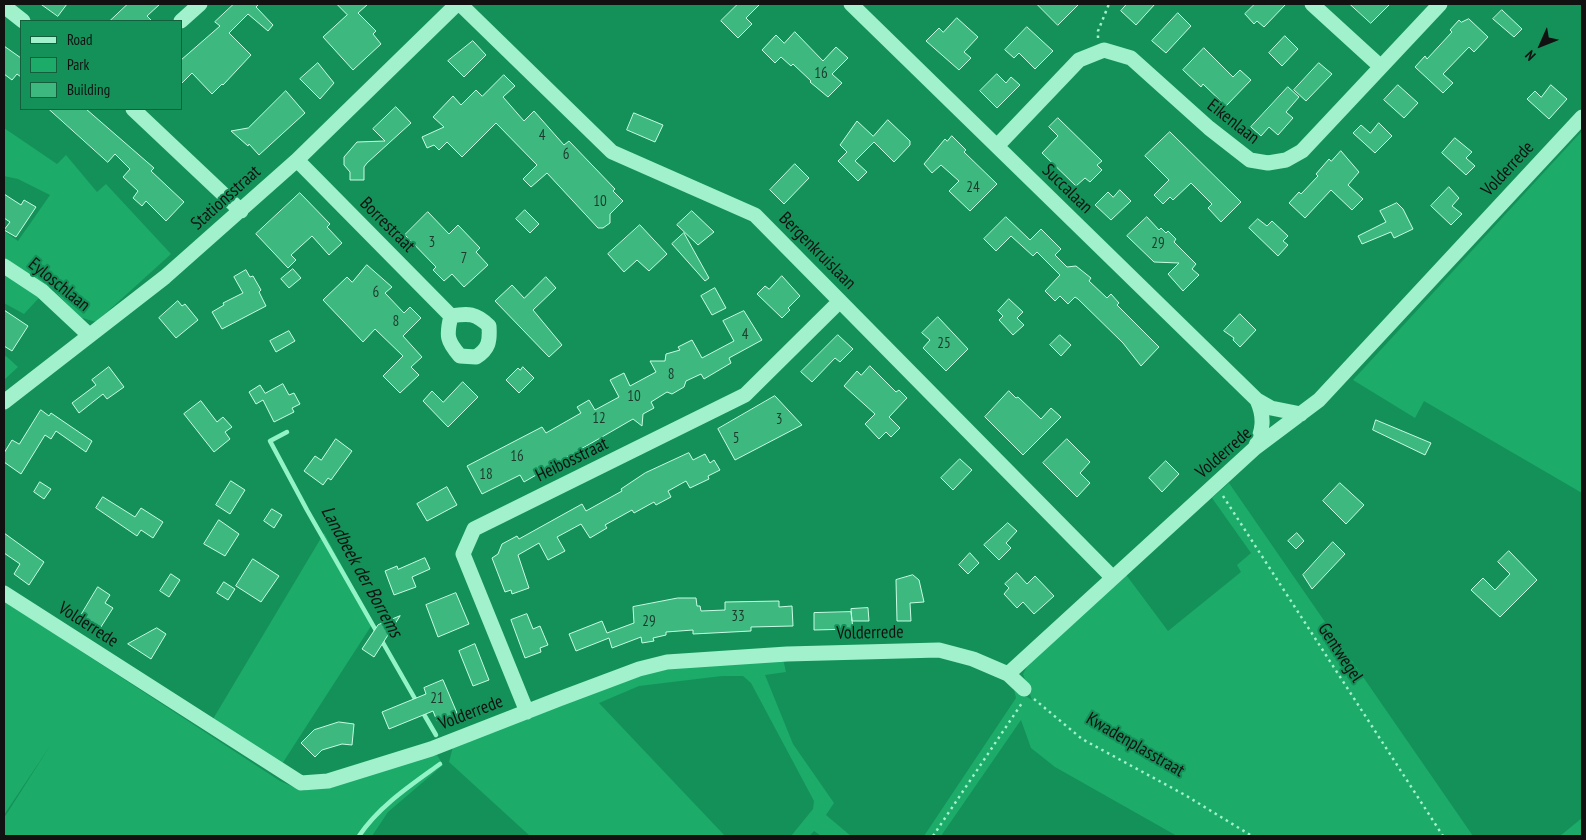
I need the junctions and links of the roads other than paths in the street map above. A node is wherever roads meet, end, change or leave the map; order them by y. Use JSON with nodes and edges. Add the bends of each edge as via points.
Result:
{"nodes":[{"id":1,"x":200,"y":4,"type":"edge"},
{"id":2,"x":458,"y":4,"type":"edge"},
{"id":3,"x":852,"y":4,"type":"edge"},
{"id":4,"x":1312,"y":4,"type":"edge"},
{"id":5,"x":1440,"y":4,"type":"edge"},
{"id":6,"x":4,"y":5,"type":"edge"},
{"id":7,"x":22,"y":20,"type":"edge"},
{"id":8,"x":182,"y":20,"type":"edge"},
{"id":9,"x":1381,"y":67,"type":"junction"},
{"id":10,"x":134,"y":110,"type":"edge"},
{"id":11,"x":1582,"y":117,"type":"edge"},
{"id":12,"x":996,"y":146,"type":"junction"},
{"id":13,"x":297,"y":160,"type":"junction"},
{"id":14,"x":241,"y":210,"type":"junction"},
{"id":15,"x":4,"y":266,"type":"edge"},
{"id":16,"x":840,"y":301,"type":"junction"},
{"id":17,"x":451,"y":316,"type":"dead end"},
{"id":18,"x":89,"y":335,"type":"junction"},
{"id":19,"x":1257,"y":400,"type":"junction"},
{"id":20,"x":4,"y":402,"type":"edge"},
{"id":21,"x":1301,"y":414,"type":"junction"},
{"id":22,"x":1255,"y":448,"type":"junction"},
{"id":23,"x":1112,"y":577,"type":"junction"},
{"id":24,"x":4,"y":593,"type":"edge"},
{"id":25,"x":1008,"y":674,"type":"junction"},
{"id":26,"x":1024,"y":689,"type":"road end"},
{"id":27,"x":527,"y":712,"type":"junction"}],
"edges":[{"from":1,"to":8,"type":"street"},
{"from":2,"to":13,"type":"street","name":"Stationsstraat"},
{"from":2,"to":16,"type":"street","name":"Bergenkruislaan","via":[[612,152],[755,215]]},
{"from":3,"to":12,"type":"street","name":"Succalaan"},
{"from":4,"to":9,"type":"street"},
{"from":5,"to":9,"type":"street","name":"Eikenlaan"},
{"from":6,"to":7,"type":"street"},
{"from":9,"to":12,"type":"street","name":"Eikenlaan","via":[[1302,151],[1286,160],[1268,163],[1250,160],[1230,146],[1131,58],[1104,50],[1080,60]]},
{"from":10,"to":14,"type":"street"},
{"from":11,"to":21,"type":"street","name":"Volderrede","via":[[1319,400]]},
{"from":12,"to":19,"type":"street","name":"Succalaan"},
{"from":13,"to":14,"type":"street","name":"Stationsstraat"},
{"from":13,"to":17,"type":"street","name":"Borrestraat"},
{"from":14,"to":18,"type":"street","name":"Stationsstraat","via":[[166,277]]},
{"from":15,"to":18,"type":"street","name":"Eyloschlaan","via":[[42,291]]},
{"from":16,"to":23,"type":"street","name":"Bergenkruislaan"},
{"from":16,"to":27,"type":"street","name":"Heibosstraat","via":[[745,395],[474,529],[462,554]]},
{"from":18,"to":20,"type":"street","name":"Stationsstraat"},
{"from":19,"to":21,"type":"street","name":"Succalaan","via":[[1271,408]]},
{"from":19,"to":22,"type":"street","via":[[1263,414],[1262,432]]},
{"from":21,"to":22,"type":"street","name":"Volderrede"},
{"from":22,"to":23,"type":"street","name":"Volderrede"},
{"from":23,"to":25,"type":"street","name":"Volderrede"},
{"from":24,"to":27,"type":"street","name":"Volderrede","via":[[301,783],[328,781],[431,749]]},
{"from":25,"to":26,"type":"street"},
{"from":25,"to":27,"type":"street","name":"Volderrede","via":[[973,659],[939,650],[787,654],[667,662]]}]}
